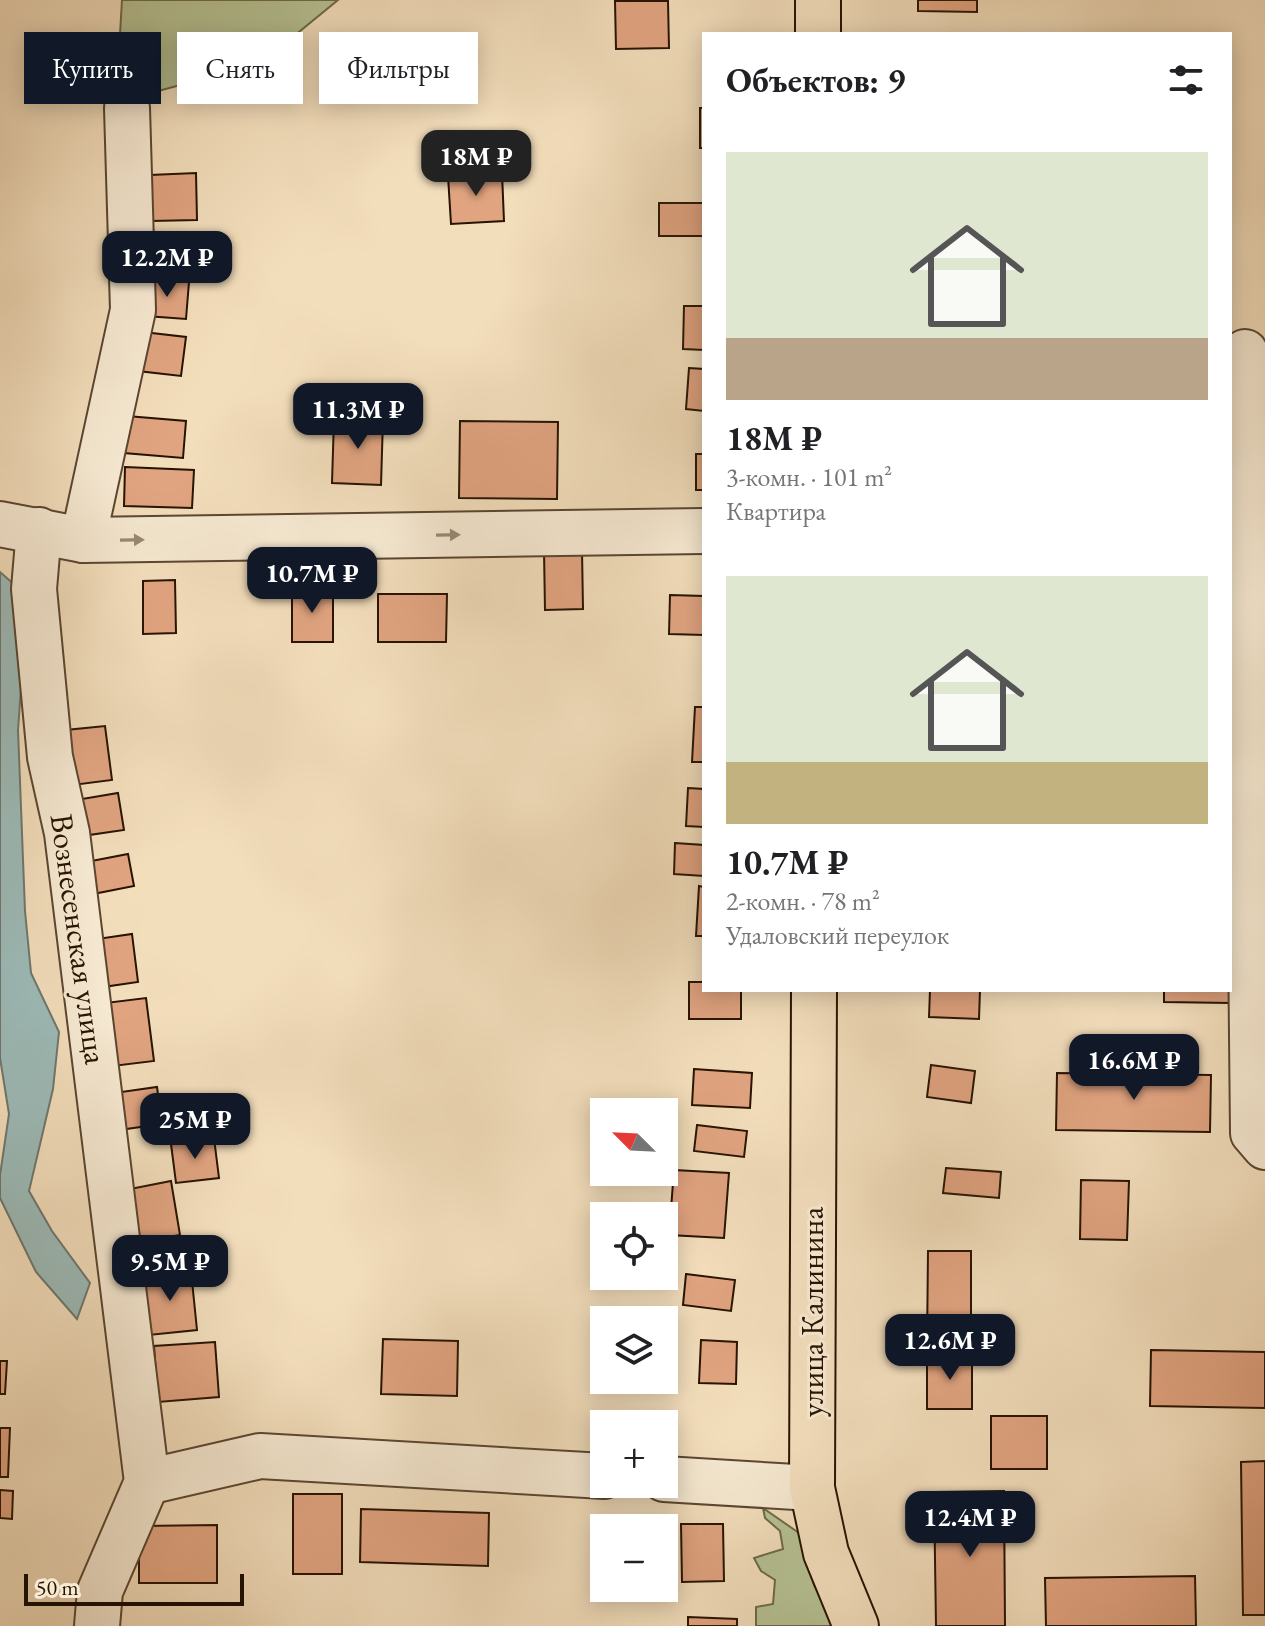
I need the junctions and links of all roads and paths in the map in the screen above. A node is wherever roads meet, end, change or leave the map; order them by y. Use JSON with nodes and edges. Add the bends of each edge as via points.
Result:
{"nodes":[{"id":1,"x":818,"y":0,"type":"edge"},
{"id":2,"x":818,"y":32,"type":"edge"},
{"id":3,"x":127,"y":108,"type":"dead end"},
{"id":4,"x":1247,"y":352,"type":"edge"},
{"id":5,"x":20,"y":527,"type":"edge"},
{"id":6,"x":702,"y":531,"type":"edge"},
{"id":7,"x":83,"y":540,"type":"junction"},
{"id":8,"x":814,"y":992,"type":"edge"},
{"id":9,"x":1265,"y":1147,"type":"edge"},
{"id":10,"x":590,"y":1475,"type":"edge"},
{"id":11,"x":678,"y":1480,"type":"edge"},
{"id":12,"x":147,"y":1482,"type":"junction"},
{"id":13,"x":812,"y":1488,"type":"junction"},
{"id":14,"x":97,"y":1626,"type":"edge"},
{"id":15,"x":856,"y":1626,"type":"edge"}],
"edges":[{"from":1,"to":2,"type":"main road"},
{"from":3,"to":7,"type":"street","via":[[133,310]]},
{"from":4,"to":9,"type":"street","via":[[1253,1133]]},
{"from":5,"to":7,"type":"street"},
{"from":5,"to":12,"type":"street","name":"Вознесенская улица","via":[[34,589],[50,757],[67,833]]},
{"from":7,"to":6,"type":"street","one_way":true},
{"from":8,"to":13,"type":"main road","name":"улица Калинина"},
{"from":10,"to":12,"type":"street","via":[[260,1456]]},
{"from":11,"to":13,"type":"street"},
{"from":12,"to":14,"type":"street","via":[[100,1591]]},
{"from":13,"to":15,"type":"main road","name":"улица Калинина","via":[[826,1553]]}]}
